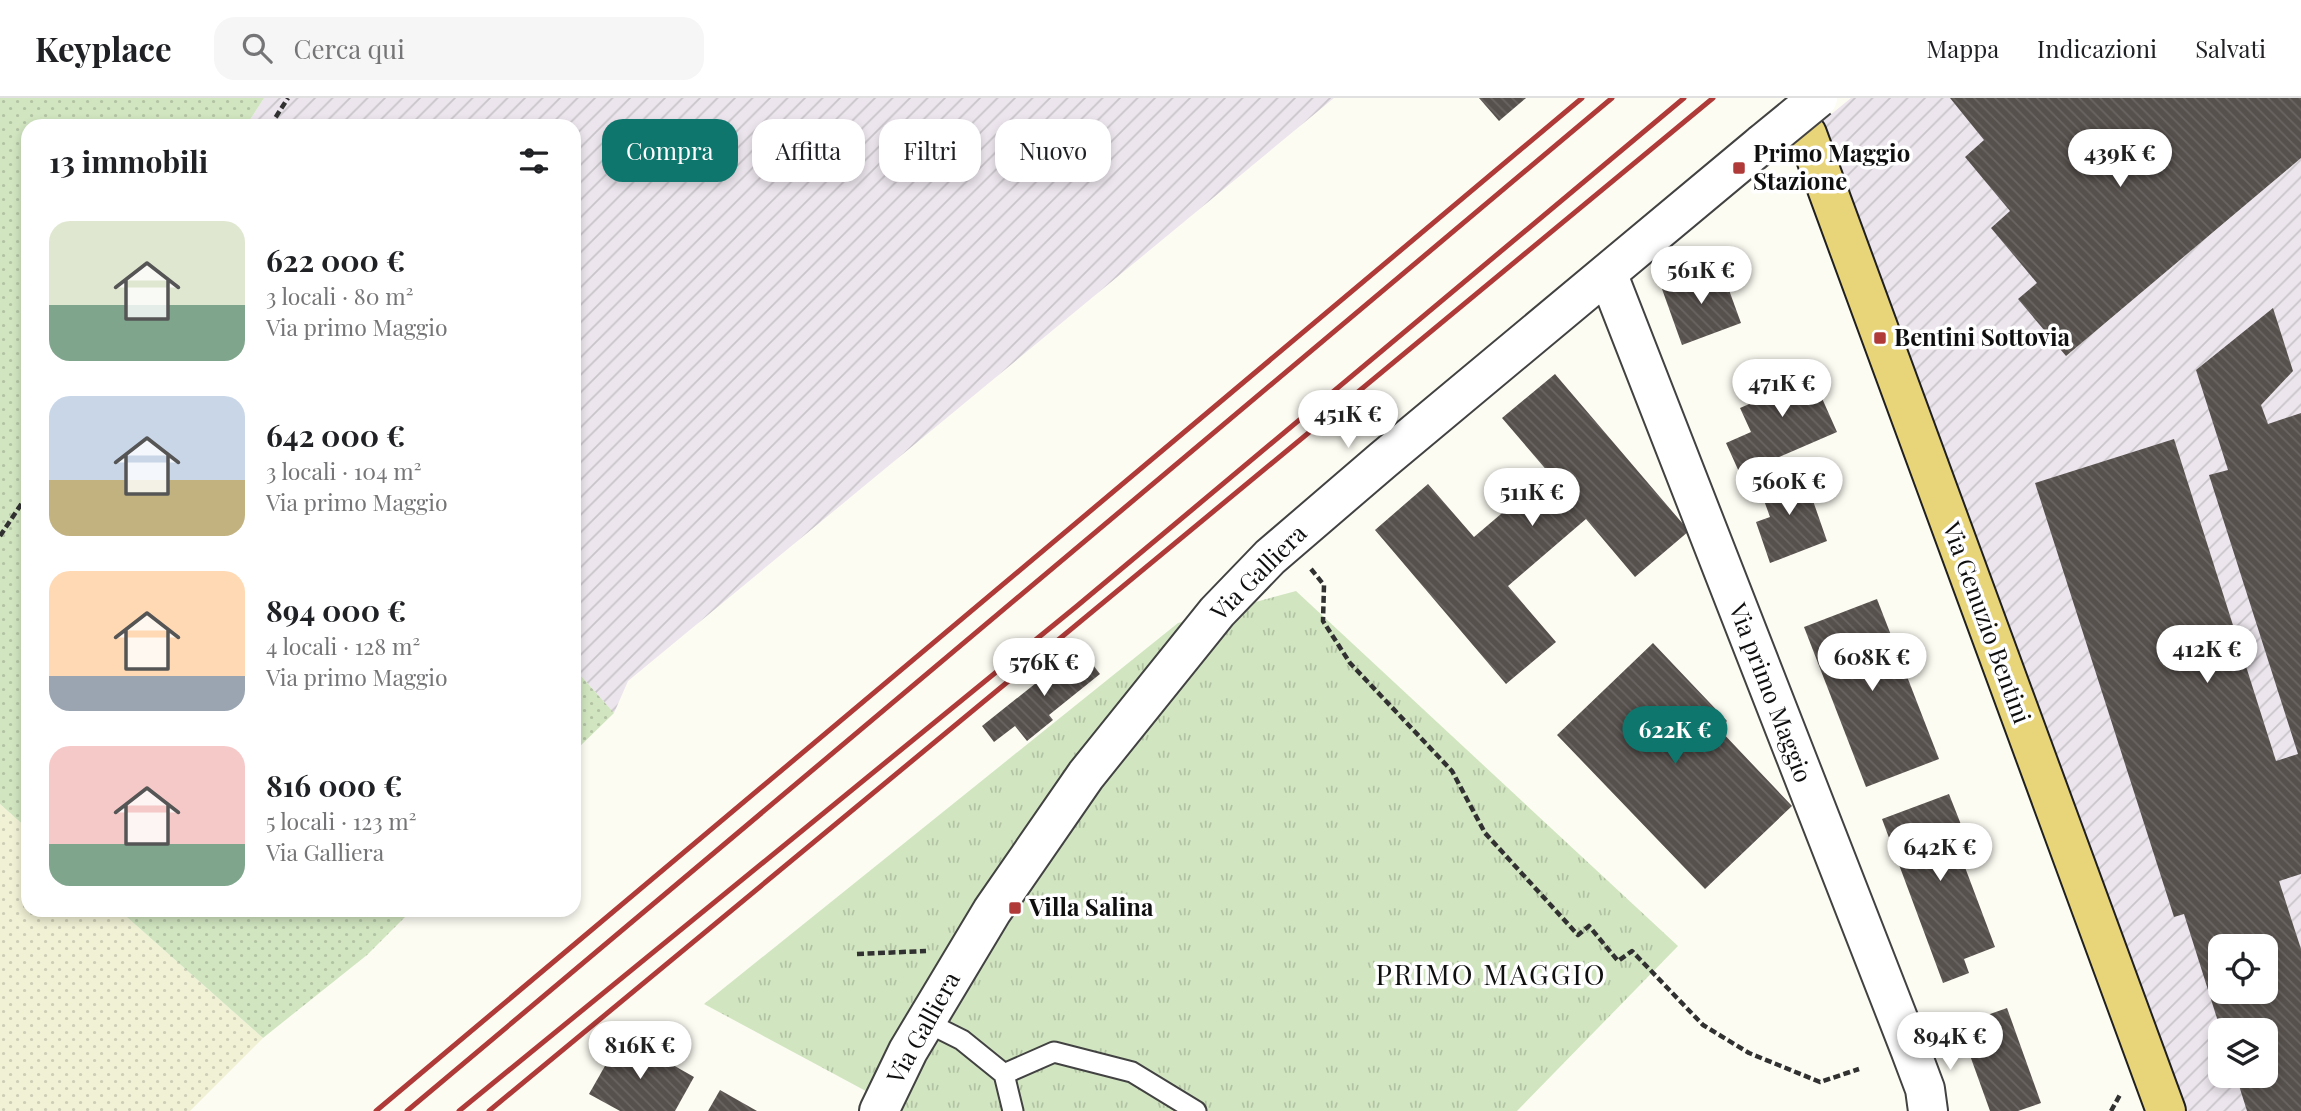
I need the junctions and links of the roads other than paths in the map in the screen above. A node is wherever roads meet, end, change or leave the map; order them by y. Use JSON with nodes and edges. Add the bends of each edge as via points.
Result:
{"nodes":[{"id":1,"x":1818,"y":98,"type":"edge"},
{"id":2,"x":1807,"y":134,"type":"dead end"},
{"id":3,"x":1608,"y":275,"type":"junction"},
{"id":4,"x":926,"y":1022,"type":"junction"},
{"id":5,"x":1004,"y":1074,"type":"junction"},
{"id":6,"x":879,"y":1111,"type":"edge"},
{"id":7,"x":1013,"y":1111,"type":"edge"},
{"id":8,"x":1196,"y":1111,"type":"edge"},
{"id":9,"x":1928,"y":1111,"type":"edge"},
{"id":10,"x":2166,"y":1111,"type":"edge"}],
"edges":[{"from":1,"to":3,"type":"street","name":"Via Galliera","bridge":true},
{"from":2,"to":10,"type":"main road","name":"Via Genuzio Bentini"},
{"from":3,"to":4,"type":"street","name":"Via Galliera","via":[[1281,548],[1217,612],[1086,775],[992,911]]},
{"from":3,"to":9,"type":"street","name":"Via primo Maggio","via":[[1914,1059]]},
{"from":4,"to":5,"type":"lane","via":[[962,1040]]},
{"from":4,"to":6,"type":"street","name":"Via Galliera"},
{"from":5,"to":7,"type":"lane"},
{"from":5,"to":8,"type":"lane","via":[[1054,1052],[1132,1072]]}]}
